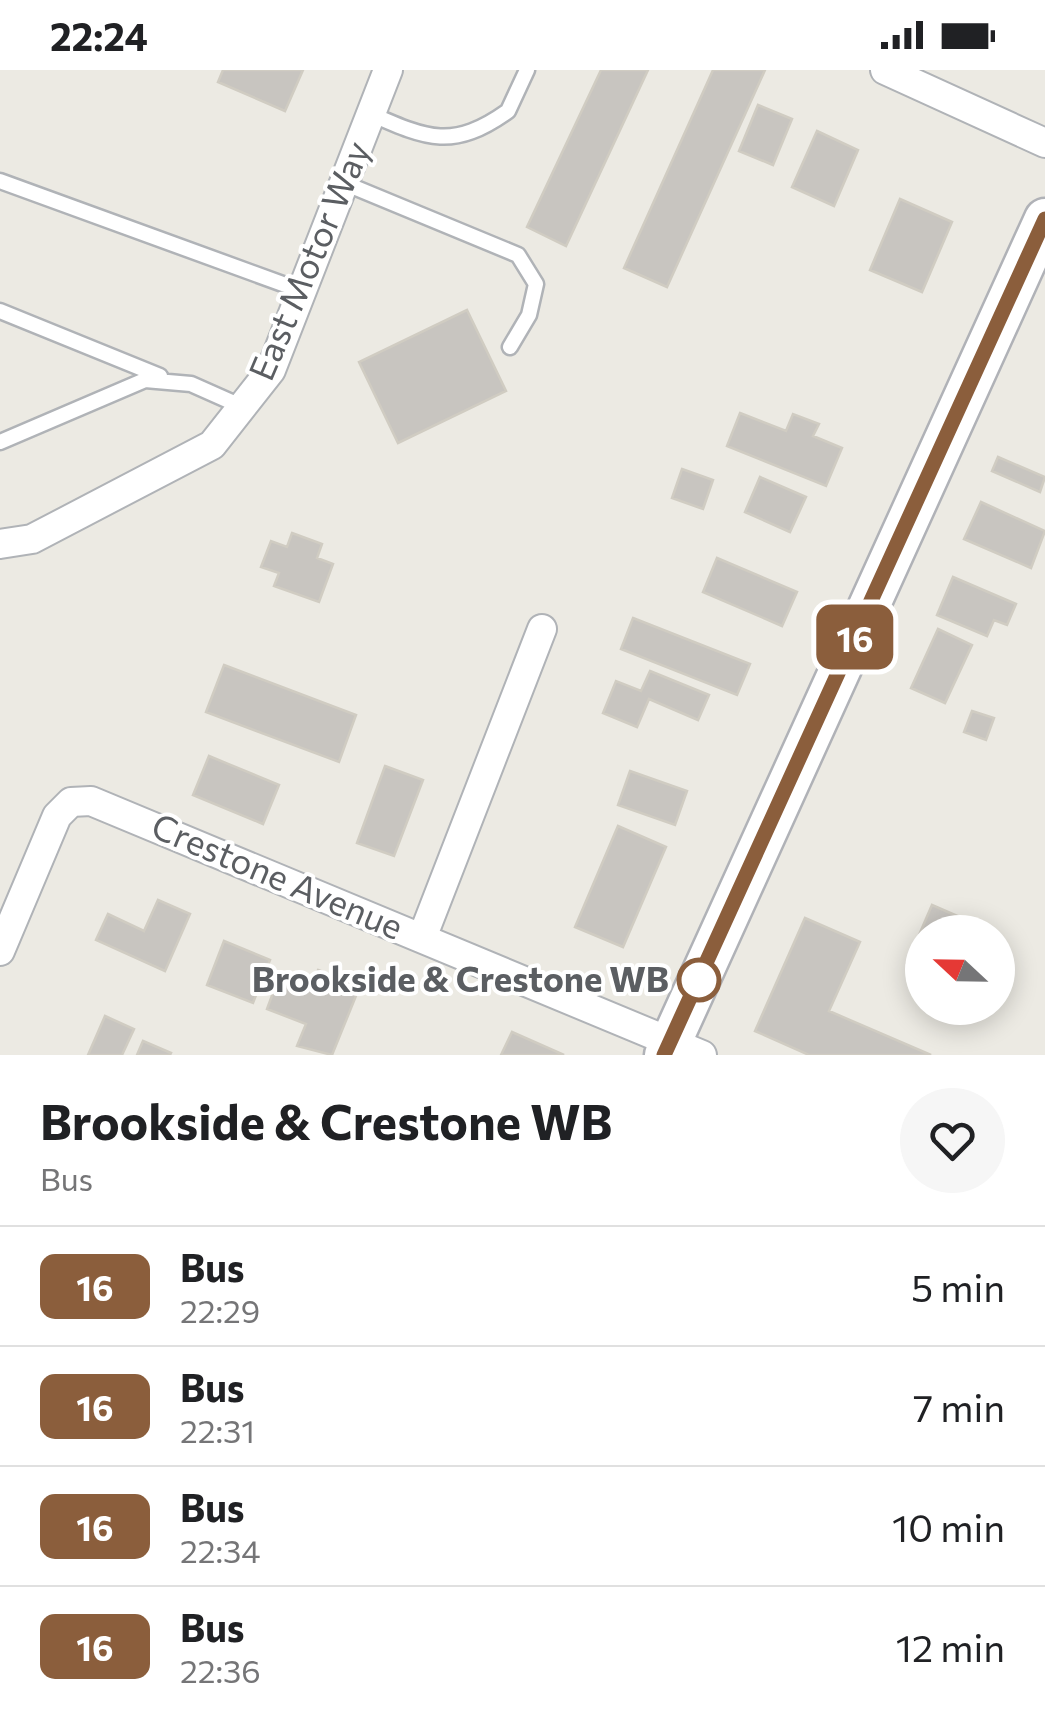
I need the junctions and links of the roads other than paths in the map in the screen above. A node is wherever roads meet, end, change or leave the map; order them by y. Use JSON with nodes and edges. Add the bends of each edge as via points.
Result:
{"nodes":[{"id":1,"x":388,"y":70,"type":"edge"},
{"id":2,"x":527,"y":70,"type":"edge"},
{"id":3,"x":884,"y":70,"type":"edge"},
{"id":4,"x":370,"y":114,"type":"junction"},
{"id":5,"x":1045,"y":143,"type":"edge"},
{"id":6,"x":0,"y":181,"type":"edge"},
{"id":7,"x":344,"y":182,"type":"junction"},
{"id":8,"x":1045,"y":219,"type":"edge"},
{"id":9,"x":302,"y":291,"type":"junction"},
{"id":10,"x":0,"y":311,"type":"edge"},
{"id":11,"x":510,"y":348,"type":"dead end"},
{"id":12,"x":166,"y":378,"type":"junction"},
{"id":13,"x":245,"y":408,"type":"junction"},
{"id":14,"x":0,"y":442,"type":"edge"},
{"id":15,"x":0,"y":544,"type":"edge"},
{"id":16,"x":542,"y":629,"type":"dead end"},
{"id":17,"x":422,"y":938,"type":"junction"},
{"id":18,"x":0,"y":951,"type":"edge"},
{"id":19,"x":679,"y":1050,"type":"edge"}],
"edges":[{"from":1,"to":4,"type":"street","name":"East Motor Way"},
{"from":2,"to":4,"type":"lane","via":[[508,111],[453,138],[429,139]]},
{"from":3,"to":5,"type":"street"},
{"from":4,"to":7,"type":"street","name":"East Motor Way"},
{"from":6,"to":9,"type":"lane"},
{"from":7,"to":9,"type":"street","name":"East Motor Way"},
{"from":7,"to":11,"type":"lane","via":[[518,255],[536,284],[529,315]]},
{"from":8,"to":19,"type":"street"},
{"from":9,"to":13,"type":"street","name":"East Motor Way","via":[[271,370]]},
{"from":10,"to":12,"type":"lane"},
{"from":12,"to":13,"type":"lane"},
{"from":12,"to":14,"type":"lane","via":[[146,380]]},
{"from":13,"to":15,"type":"street","name":"East Motor Way","via":[[212,445],[32,538]]},
{"from":16,"to":17,"type":"street"},
{"from":17,"to":18,"type":"street","name":"Crestone Avenue","via":[[91,801],[71,802],[56,816]]},
{"from":17,"to":19,"type":"street","name":"Crestone Avenue"}]}
